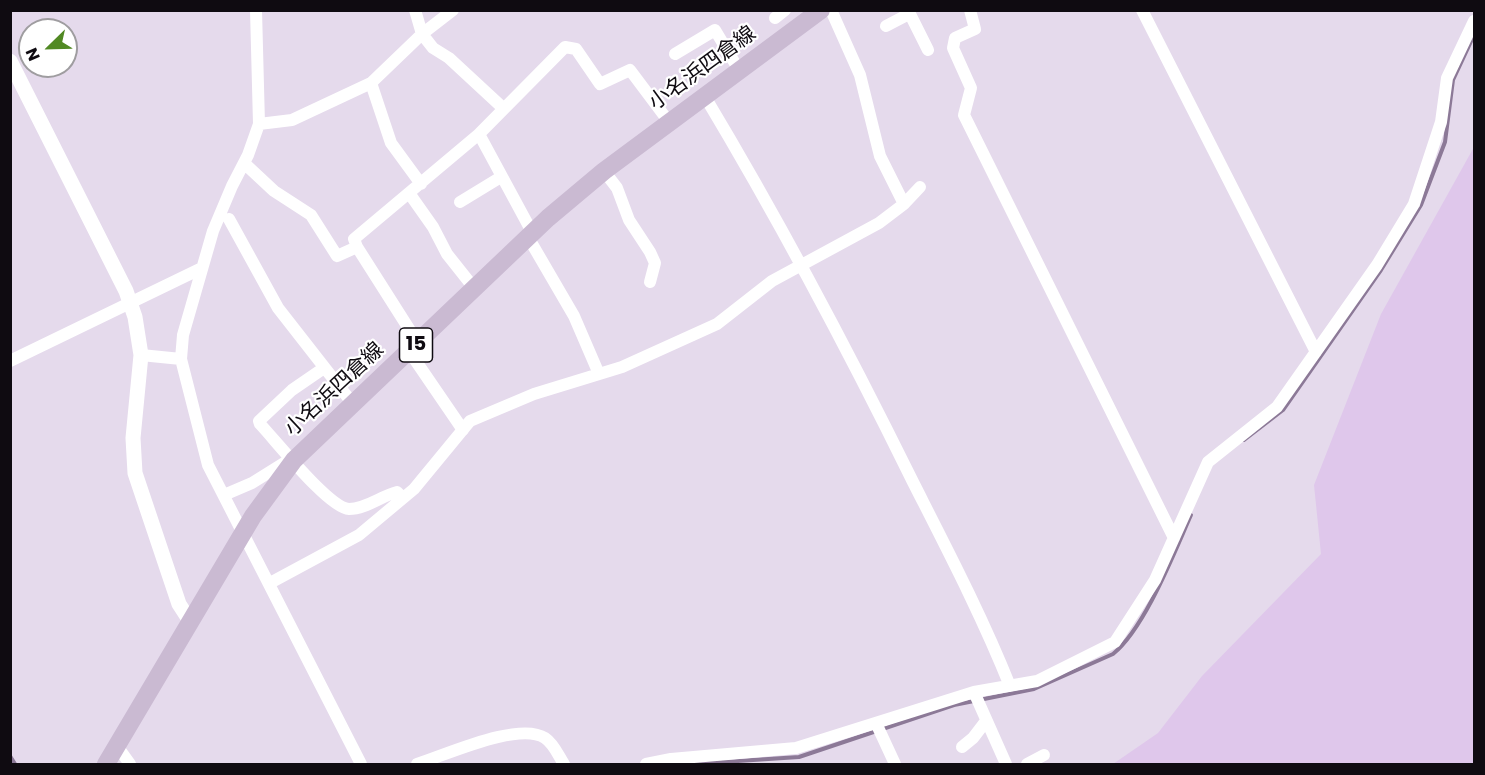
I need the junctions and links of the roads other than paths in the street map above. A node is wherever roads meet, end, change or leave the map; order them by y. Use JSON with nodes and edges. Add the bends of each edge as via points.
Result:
{"nodes":[{"id":1,"x":256,"y":10,"type":"edge"},
{"id":2,"x":415,"y":10,"type":"edge"},
{"id":3,"x":453,"y":10,"type":"edge"},
{"id":4,"x":831,"y":10,"type":"edge"},
{"id":5,"x":970,"y":10,"type":"edge"},
{"id":6,"x":1142,"y":10,"type":"edge"},
{"id":7,"x":908,"y":12,"type":"edge"},
{"id":8,"x":814,"y":13,"type":"edge"},
{"id":9,"x":1474,"y":21,"type":"edge"},
{"id":10,"x":886,"y":26,"type":"dead end"},
{"id":11,"x":422,"y":34,"type":"junction"},
{"id":12,"x":928,"y":50,"type":"dead end"},
{"id":13,"x":675,"y":54,"type":"dead end"},
{"id":14,"x":10,"y":61,"type":"edge"},
{"id":15,"x":739,"y":70,"type":"junction"},
{"id":16,"x":371,"y":83,"type":"junction"},
{"id":17,"x":704,"y":94,"type":"junction"},
{"id":18,"x":503,"y":108,"type":"junction"},
{"id":19,"x":669,"y":122,"type":"junction"},
{"id":20,"x":259,"y":124,"type":"junction"},
{"id":21,"x":479,"y":134,"type":"junction"},
{"id":22,"x":244,"y":163,"type":"junction"},
{"id":23,"x":604,"y":171,"type":"junction"},
{"id":24,"x":501,"y":177,"type":"junction"},
{"id":25,"x":421,"y":184,"type":"junction"},
{"id":26,"x":920,"y":187,"type":"dead end"},
{"id":27,"x":409,"y":193,"type":"junction"},
{"id":28,"x":460,"y":201,"type":"dead end"},
{"id":29,"x":904,"y":204,"type":"junction"},
{"id":30,"x":229,"y":219,"type":"dead end"},
{"id":31,"x":530,"y":235,"type":"junction"},
{"id":32,"x":357,"y":247,"type":"junction"},
{"id":33,"x":802,"y":267,"type":"junction"},
{"id":34,"x":200,"y":269,"type":"junction"},
{"id":35,"x":650,"y":282,"type":"dead end"},
{"id":36,"x":474,"y":288,"type":"junction"},
{"id":37,"x":130,"y":301,"type":"junction"},
{"id":38,"x":413,"y":347,"type":"junction"},
{"id":39,"x":1316,"y":352,"type":"junction"},
{"id":40,"x":141,"y":355,"type":"junction"},
{"id":41,"x":180,"y":359,"type":"junction"},
{"id":42,"x":10,"y":361,"type":"edge"},
{"id":43,"x":324,"y":368,"type":"junction"},
{"id":44,"x":598,"y":374,"type":"junction"},
{"id":45,"x":353,"y":404,"type":"junction"},
{"id":46,"x":463,"y":430,"type":"junction"},
{"id":47,"x":293,"y":459,"type":"junction"},
{"id":48,"x":224,"y":495,"type":"junction"},
{"id":49,"x":403,"y":498,"type":"junction"},
{"id":50,"x":244,"y":532,"type":"junction"},
{"id":51,"x":1174,"y":538,"type":"junction"},
{"id":52,"x":270,"y":583,"type":"junction"},
{"id":53,"x":190,"y":621,"type":"junction"},
{"id":54,"x":1010,"y":687,"type":"junction"},
{"id":55,"x":977,"y":697,"type":"junction"},
{"id":56,"x":987,"y":721,"type":"junction"},
{"id":57,"x":878,"y":727,"type":"junction"},
{"id":58,"x":117,"y":746,"type":"junction"},
{"id":59,"x":962,"y":747,"type":"dead end"},
{"id":60,"x":1044,"y":755,"type":"dead end"},
{"id":61,"x":753,"y":760,"type":"edge"},
{"id":62,"x":889,"y":762,"type":"edge"},
{"id":63,"x":106,"y":765,"type":"edge"},
{"id":64,"x":130,"y":765,"type":"edge"},
{"id":65,"x":361,"y":765,"type":"edge"},
{"id":66,"x":417,"y":765,"type":"edge"},
{"id":67,"x":564,"y":765,"type":"edge"},
{"id":68,"x":646,"y":765,"type":"edge"},
{"id":69,"x":1006,"y":765,"type":"edge"},
{"id":70,"x":1027,"y":765,"type":"edge"}],
"edges":[{"from":1,"to":20,"type":"street"},
{"from":2,"to":11,"type":"street"},
{"from":3,"to":11,"type":"street"},
{"from":4,"to":29,"type":"street","via":[[860,75],[880,156]]},
{"from":5,"to":51,"type":"street","via":[[975,29],[956,38],[953,48],[971,88],[964,115]]},
{"from":6,"to":39,"type":"street"},
{"from":7,"to":10,"type":"street"},
{"from":7,"to":12,"type":"street"},
{"from":8,"to":15,"type":"main road","name":"小名浜四倉線","number":"15"},
{"from":9,"to":39,"type":"street","via":[[1447,78],[1441,122],[1417,198],[1377,265]]},
{"from":11,"to":16,"type":"street"},
{"from":11,"to":18,"type":"street"},
{"from":13,"to":15,"type":"street","via":[[715,30]]},
{"from":14,"to":37,"type":"street"},
{"from":15,"to":17,"type":"main road","name":"小名浜四倉線","number":"15"},
{"from":16,"to":20,"type":"street","via":[[292,120]]},
{"from":16,"to":25,"type":"street","via":[[391,143]]},
{"from":17,"to":19,"type":"main road","name":"小名浜四倉線","number":"15"},
{"from":17,"to":33,"type":"street"},
{"from":18,"to":19,"type":"street","via":[[565,47],[576,49],[600,84],[630,70]]},
{"from":18,"to":21,"type":"street"},
{"from":19,"to":23,"type":"main road","name":"小名浜四倉線","number":"15"},
{"from":20,"to":22,"type":"street"},
{"from":21,"to":24,"type":"street"},
{"from":21,"to":25,"type":"street"},
{"from":22,"to":32,"type":"street","via":[[274,191],[311,215],[337,256]]},
{"from":22,"to":34,"type":"street","via":[[216,222]]},
{"from":23,"to":31,"type":"main road","name":"小名浜四倉線","number":"15"},
{"from":23,"to":35,"type":"street","via":[[617,188],[629,220],[655,263]]},
{"from":24,"to":28,"type":"street"},
{"from":24,"to":31,"type":"street"},
{"from":25,"to":27,"type":"street"},
{"from":26,"to":29,"type":"street"},
{"from":27,"to":32,"type":"street","via":[[354,239]]},
{"from":27,"to":36,"type":"street","via":[[447,254]]},
{"from":29,"to":33,"type":"street","via":[[879,223]]},
{"from":30,"to":43,"type":"street","via":[[278,308]]},
{"from":31,"to":36,"type":"main road","name":"小名浜四倉線","number":"15"},
{"from":31,"to":44,"type":"street","via":[[574,316]]},
{"from":32,"to":38,"type":"street"},
{"from":33,"to":44,"type":"street","via":[[772,281],[717,324]]},
{"from":33,"to":54,"type":"street","via":[[885,424]]},
{"from":34,"to":37,"type":"street"},
{"from":34,"to":41,"type":"street"},
{"from":36,"to":38,"type":"main road","name":"小名浜四倉線","number":"15"},
{"from":37,"to":40,"type":"street"},
{"from":37,"to":42,"type":"street"},
{"from":38,"to":45,"type":"main road","name":"小名浜四倉線","number":"15"},
{"from":38,"to":46,"type":"street"},
{"from":39,"to":51,"type":"street","via":[[1277,408],[1208,462]]},
{"from":40,"to":41,"type":"street"},
{"from":40,"to":53,"type":"street","via":[[132,438],[135,472],[179,604]]},
{"from":41,"to":48,"type":"street","via":[[208,465]]},
{"from":43,"to":45,"type":"street"},
{"from":43,"to":47,"type":"street","via":[[292,390],[259,421]]},
{"from":44,"to":46,"type":"street","via":[[534,394],[470,421]]},
{"from":45,"to":47,"type":"main road","name":"小名浜四倉線","number":"15"},
{"from":46,"to":49,"type":"street"},
{"from":47,"to":48,"type":"street"},
{"from":47,"to":49,"type":"street","via":[[321,493],[344,508],[360,507],[397,492]]},
{"from":47,"to":50,"type":"main road","name":"小名浜四倉線","number":"15"},
{"from":48,"to":50,"type":"street"},
{"from":49,"to":52,"type":"street","via":[[359,535]]},
{"from":50,"to":52,"type":"street"},
{"from":50,"to":53,"type":"main road","name":"小名浜四倉線","number":"15"},
{"from":51,"to":54,"type":"street","via":[[1155,580],[1115,642],[1037,681]]},
{"from":52,"to":65,"type":"street"},
{"from":53,"to":58,"type":"main road","name":"小名浜四倉線","number":"15"},
{"from":54,"to":55,"type":"street"},
{"from":55,"to":56,"type":"street"},
{"from":55,"to":57,"type":"street"},
{"from":56,"to":59,"type":"street"},
{"from":56,"to":69,"type":"street"},
{"from":57,"to":61,"type":"street"},
{"from":57,"to":62,"type":"street"},
{"from":58,"to":63,"type":"main road","name":"小名浜四倉線","number":"15"},
{"from":58,"to":64,"type":"street"},
{"from":60,"to":70,"type":"street"},
{"from":61,"to":68,"type":"street","via":[[680,758]]},
{"from":66,"to":67,"type":"street","via":[[504,735],[527,733],[547,739]]}]}
